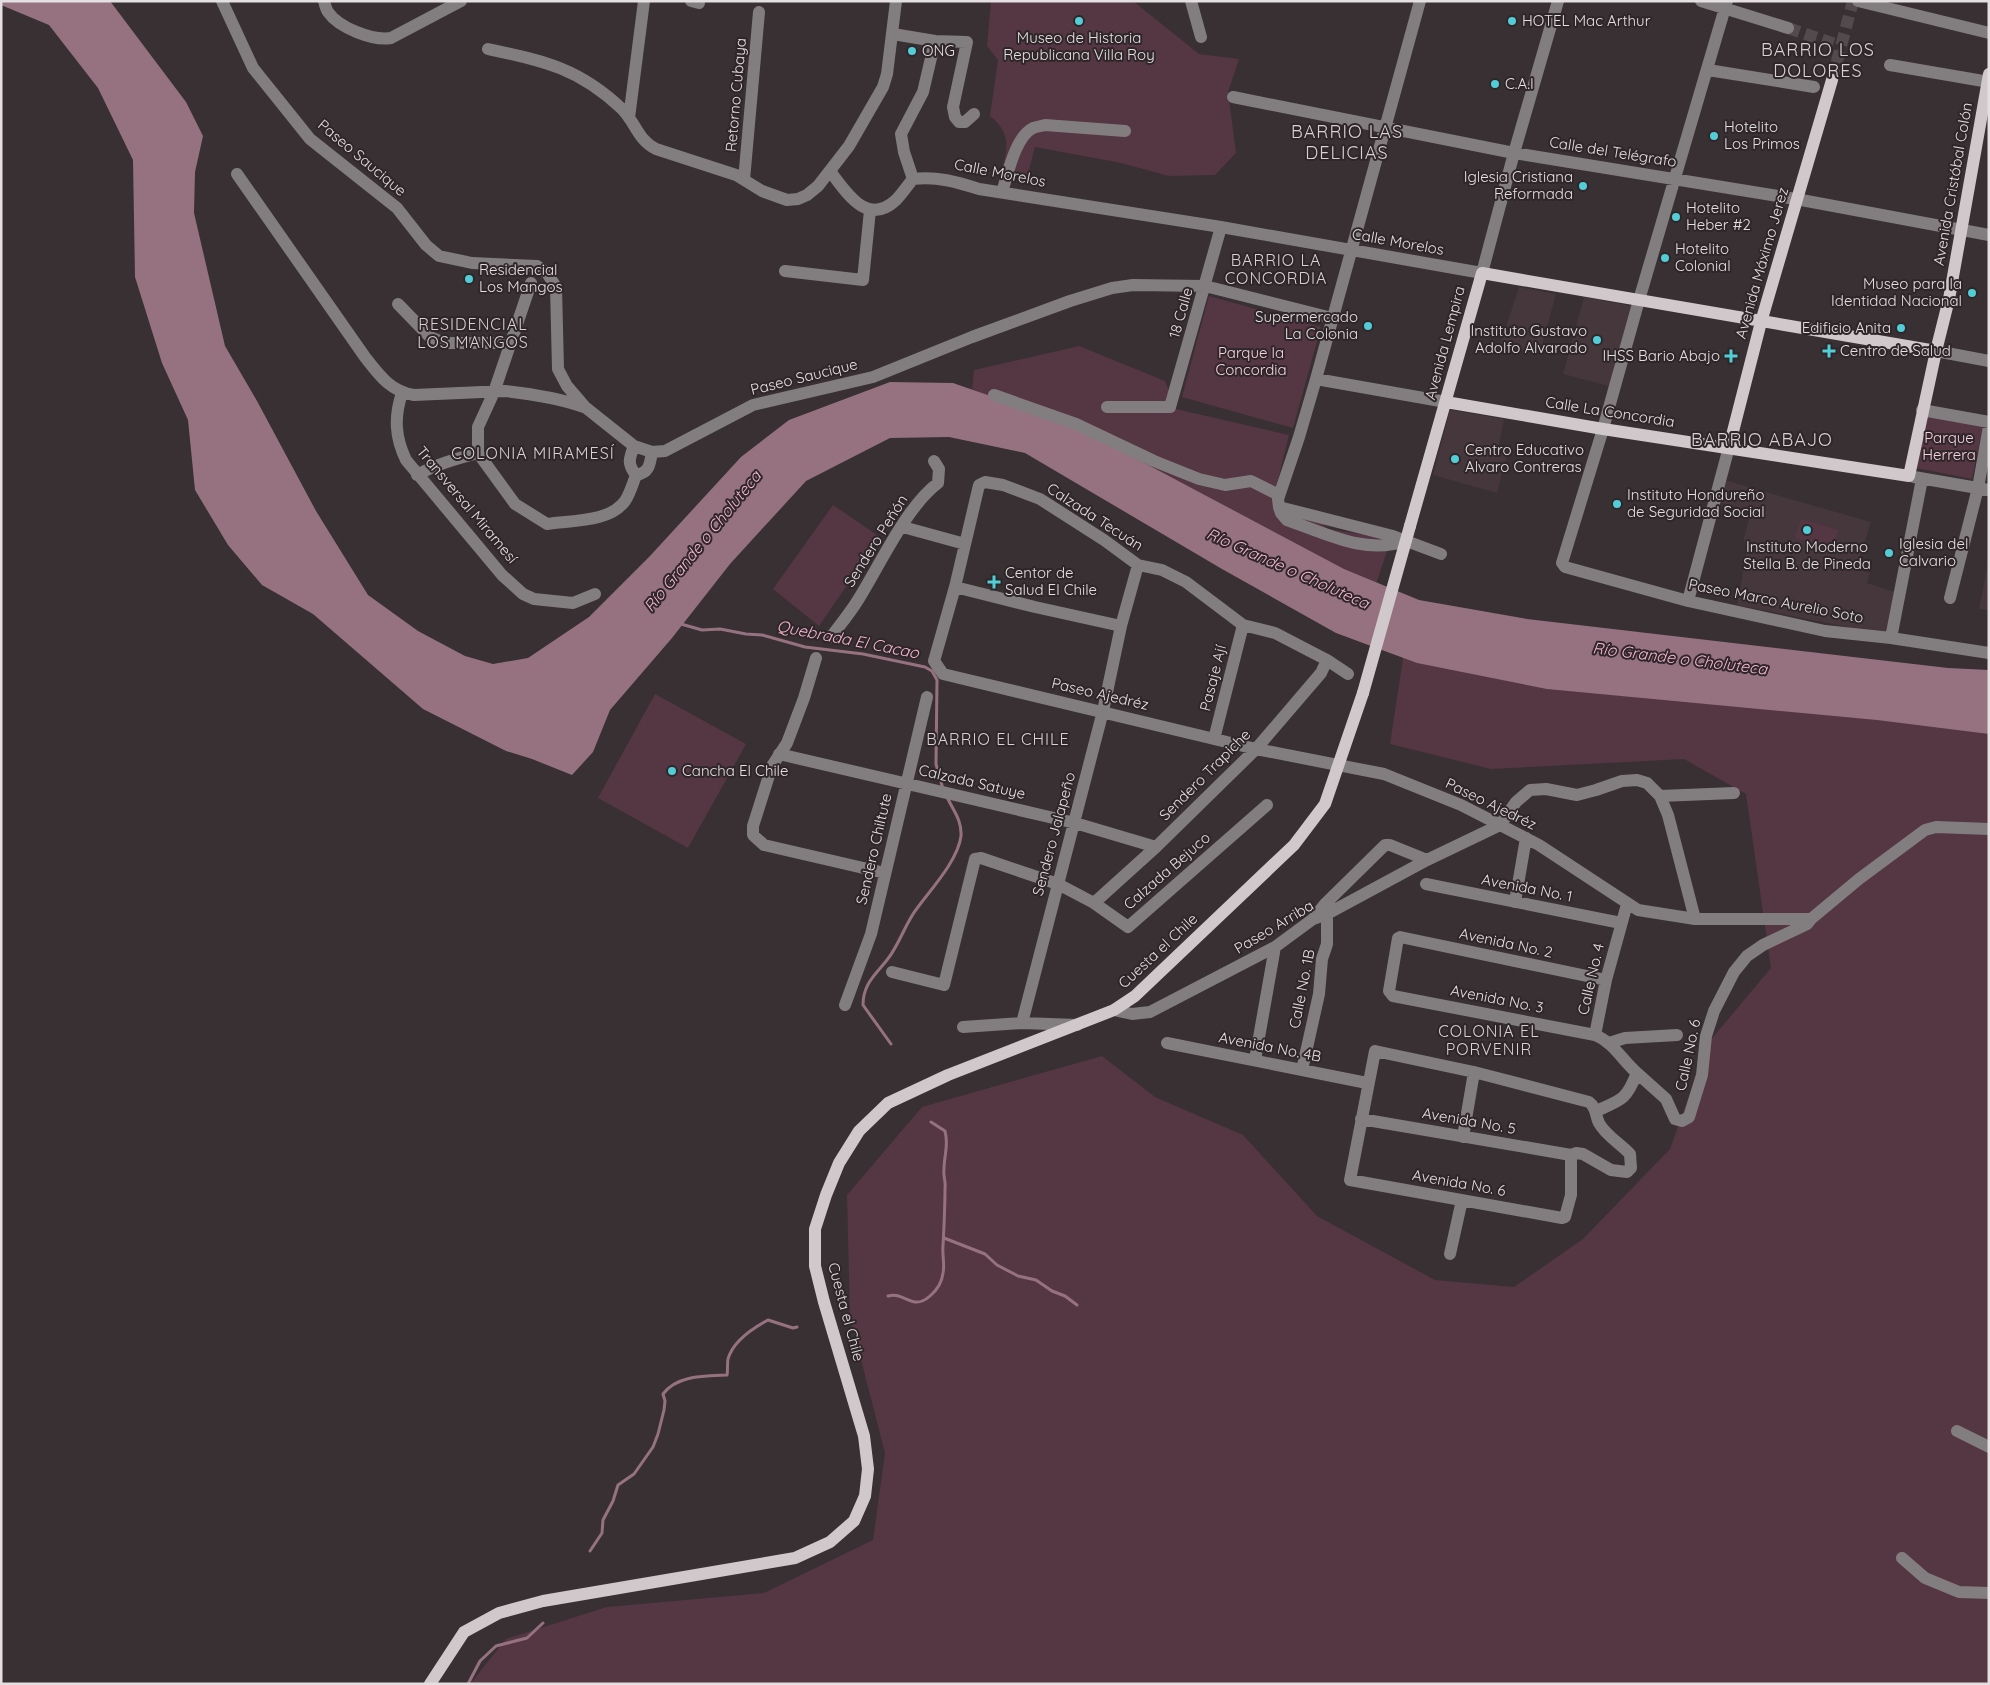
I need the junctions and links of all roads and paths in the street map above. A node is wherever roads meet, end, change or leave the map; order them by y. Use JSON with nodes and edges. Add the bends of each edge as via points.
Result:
{"nodes":[{"id":1,"x":222,"y":1,"type":"edge"},
{"id":2,"x":324,"y":1,"type":"edge"},
{"id":3,"x":461,"y":1,"type":"edge"},
{"id":4,"x":644,"y":1,"type":"edge"},
{"id":5,"x":896,"y":1,"type":"edge"},
{"id":6,"x":1192,"y":1,"type":"edge"},
{"id":7,"x":1420,"y":1,"type":"edge"},
{"id":8,"x":1558,"y":1,"type":"edge"},
{"id":9,"x":1701,"y":1,"type":"edge"},
{"id":10,"x":1858,"y":1,"type":"edge"},
{"id":11,"x":1726,"y":5,"type":"edge"},
{"id":12,"x":758,"y":12,"type":"dead end"},
{"id":13,"x":1788,"y":28,"type":"tunnel mouth"},
{"id":14,"x":1989,"y":33,"type":"edge"},
{"id":15,"x":893,"y":34,"type":"junction"},
{"id":16,"x":1201,"y":37,"type":"dead end"},
{"id":17,"x":935,"y":41,"type":"junction"},
{"id":18,"x":488,"y":49,"type":"dead end"},
{"id":19,"x":1890,"y":66,"type":"dead end"},
{"id":20,"x":1708,"y":70,"type":"junction"},
{"id":21,"x":1988,"y":79,"type":"edge"},
{"id":22,"x":1832,"y":80,"type":"tunnel mouth"},
{"id":23,"x":1814,"y":87,"type":"dead end"},
{"id":24,"x":1233,"y":97,"type":"dead end"},
{"id":25,"x":974,"y":114,"type":"dead end"},
{"id":26,"x":629,"y":118,"type":"junction"},
{"id":27,"x":1384,"y":127,"type":"junction"},
{"id":28,"x":1124,"y":131,"type":"dead end"},
{"id":29,"x":1514,"y":153,"type":"junction"},
{"id":30,"x":830,"y":171,"type":"junction"},
{"id":31,"x":237,"y":174,"type":"dead end"},
{"id":32,"x":913,"y":179,"type":"junction"},
{"id":33,"x":1674,"y":179,"type":"junction"},
{"id":34,"x":744,"y":180,"type":"junction"},
{"id":35,"x":1002,"y":192,"type":"junction"},
{"id":36,"x":1796,"y":199,"type":"junction"},
{"id":37,"x":870,"y":210,"type":"junction"},
{"id":38,"x":1221,"y":226,"type":"junction"},
{"id":39,"x":1962,"y":230,"type":"junction"},
{"id":40,"x":1989,"y":235,"type":"edge"},
{"id":41,"x":1350,"y":250,"type":"junction"},
{"id":42,"x":785,"y":271,"type":"dead end"},
{"id":43,"x":1482,"y":273,"type":"junction"},
{"id":44,"x":531,"y":283,"type":"dead end"},
{"id":45,"x":1205,"y":286,"type":"junction"},
{"id":46,"x":1639,"y":300,"type":"junction"},
{"id":47,"x":398,"y":304,"type":"dead end"},
{"id":48,"x":1332,"y":318,"type":"junction"},
{"id":49,"x":1761,"y":322,"type":"junction"},
{"id":50,"x":512,"y":343,"type":"junction"},
{"id":51,"x":1936,"y":351,"type":"junction"},
{"id":52,"x":1989,"y":361,"type":"edge"},
{"id":53,"x":1316,"y":380,"type":"junction"},
{"id":54,"x":494,"y":392,"type":"junction"},
{"id":55,"x":402,"y":393,"type":"junction"},
{"id":56,"x":994,"y":395,"type":"dead end"},
{"id":57,"x":1446,"y":402,"type":"junction"},
{"id":58,"x":585,"y":407,"type":"junction"},
{"id":59,"x":1107,"y":407,"type":"dead end"},
{"id":60,"x":1922,"y":410,"type":"junction"},
{"id":61,"x":1989,"y":424,"type":"edge"},
{"id":62,"x":1603,"y":429,"type":"junction"},
{"id":63,"x":634,"y":446,"type":"junction"},
{"id":64,"x":1729,"y":447,"type":"junction"},
{"id":65,"x":652,"y":452,"type":"junction"},
{"id":66,"x":478,"y":453,"type":"junction"},
{"id":67,"x":934,"y":461,"type":"dead end"},
{"id":68,"x":417,"y":475,"type":"junction"},
{"id":69,"x":636,"y":475,"type":"junction"},
{"id":70,"x":1915,"y":477,"type":"junction"},
{"id":71,"x":1984,"y":489,"type":"edge"},
{"id":72,"x":1280,"y":501,"type":"junction"},
{"id":73,"x":903,"y":527,"type":"junction"},
{"id":74,"x":966,"y":544,"type":"junction"},
{"id":75,"x":1441,"y":554,"type":"dead end"},
{"id":76,"x":1138,"y":565,"type":"junction"},
{"id":77,"x":955,"y":587,"type":"junction"},
{"id":78,"x":596,"y":594,"type":"dead end"},
{"id":79,"x":1950,"y":598,"type":"dead end"},
{"id":80,"x":1688,"y":601,"type":"junction"},
{"id":81,"x":1243,"y":625,"type":"junction"},
{"id":82,"x":1121,"y":626,"type":"junction"},
{"id":83,"x":831,"y":637,"type":"dead end"},
{"id":84,"x":1891,"y":638,"type":"junction"},
{"id":85,"x":1989,"y":653,"type":"edge"},
{"id":86,"x":816,"y":658,"type":"dead end"},
{"id":87,"x":1326,"y":660,"type":"junction"},
{"id":88,"x":1348,"y":674,"type":"dead end"},
{"id":89,"x":1363,"y":693,"type":"joint"},
{"id":90,"x":927,"y":697,"type":"dead end"},
{"id":91,"x":1103,"y":711,"type":"junction"},
{"id":92,"x":1214,"y":738,"type":"junction"},
{"id":93,"x":1256,"y":749,"type":"junction"},
{"id":94,"x":779,"y":754,"type":"junction"},
{"id":95,"x":1338,"y":766,"type":"junction"},
{"id":96,"x":907,"y":784,"type":"junction"},
{"id":97,"x":1734,"y":792,"type":"dead end"},
{"id":98,"x":1660,"y":796,"type":"junction"},
{"id":99,"x":1266,"y":804,"type":"dead end"},
{"id":100,"x":1074,"y":823,"type":"junction"},
{"id":101,"x":1500,"y":825,"type":"junction"},
{"id":102,"x":1989,"y":829,"type":"edge"},
{"id":103,"x":1526,"y":838,"type":"junction"},
{"id":104,"x":1156,"y":847,"type":"junction"},
{"id":105,"x":1427,"y":860,"type":"junction"},
{"id":106,"x":885,"y":873,"type":"junction"},
{"id":107,"x":1058,"y":884,"type":"junction"},
{"id":108,"x":1426,"y":884,"type":"dead end"},
{"id":109,"x":1515,"y":902,"type":"junction"},
{"id":110,"x":1094,"y":903,"type":"junction"},
{"id":111,"x":1627,"y":904,"type":"junction"},
{"id":112,"x":1328,"y":914,"type":"junction"},
{"id":113,"x":1313,"y":919,"type":"junction"},
{"id":114,"x":1695,"y":919,"type":"junction"},
{"id":115,"x":1811,"y":919,"type":"junction"},
{"id":116,"x":1621,"y":924,"type":"junction"},
{"id":117,"x":1275,"y":947,"type":"junction"},
{"id":118,"x":892,"y":972,"type":"dead end"},
{"id":119,"x":1606,"y":980,"type":"junction"},
{"id":120,"x":1393,"y":996,"type":"joint"},
{"id":121,"x":845,"y":1005,"type":"dead end"},
{"id":122,"x":1114,"y":1010,"type":"junction"},
{"id":123,"x":1022,"y":1023,"type":"junction"},
{"id":124,"x":1077,"y":1025,"type":"junction"},
{"id":125,"x":963,"y":1027,"type":"dead end"},
{"id":126,"x":1595,"y":1035,"type":"junction"},
{"id":127,"x":1676,"y":1035,"type":"dead end"},
{"id":128,"x":1167,"y":1043,"type":"dead end"},
{"id":129,"x":1609,"y":1043,"type":"junction"},
{"id":130,"x":1255,"y":1060,"type":"junction"},
{"id":131,"x":1302,"y":1070,"type":"junction"},
{"id":132,"x":1474,"y":1072,"type":"junction"},
{"id":133,"x":1637,"y":1073,"type":"junction"},
{"id":134,"x":1367,"y":1083,"type":"junction"},
{"id":135,"x":1593,"y":1106,"type":"junction"},
{"id":136,"x":1361,"y":1119,"type":"junction"},
{"id":137,"x":1463,"y":1137,"type":"junction"},
{"id":138,"x":1572,"y":1155,"type":"junction"},
{"id":139,"x":1462,"y":1200,"type":"junction"},
{"id":140,"x":1450,"y":1254,"type":"dead end"},
{"id":141,"x":1957,"y":1431,"type":"dead end"},
{"id":142,"x":1989,"y":1447,"type":"edge"},
{"id":143,"x":1902,"y":1558,"type":"dead end"},
{"id":144,"x":1989,"y":1593,"type":"edge"},
{"id":145,"x":430,"y":1684,"type":"edge"}],
"edges":[{"from":1,"to":58,"type":"street","name":"Paseo Saucique","via":[[253,68],[310,139],[397,208],[426,245],[439,256],[472,264],[537,266],[547,272],[556,287],[558,370],[566,386]]},
{"from":2,"to":3,"type":"street","via":[[328,12],[341,24],[372,38],[383,39],[391,38]]},
{"from":4,"to":26,"type":"street"},
{"from":5,"to":15,"type":"street"},
{"from":6,"to":16,"type":"street"},
{"from":7,"to":27,"type":"street"},
{"from":8,"to":29,"type":"street","name":"Avenida Lempira"},
{"from":9,"to":11,"type":"street"},
{"from":10,"to":14,"type":"street"},
{"from":11,"to":13,"type":"street"},
{"from":11,"to":20,"type":"street"},
{"from":12,"to":34,"type":"street","name":"Retorno Cubaya"},
{"from":15,"to":17,"type":"street"},
{"from":15,"to":30,"type":"street","via":[[883,87],[849,146]]},
{"from":17,"to":25,"type":"street","via":[[967,42],[953,108],[959,122],[965,122]]},
{"from":17,"to":32,"type":"street","via":[[923,92],[901,134]]},
{"from":18,"to":26,"type":"street","via":[[566,70],[598,89]]},
{"from":19,"to":21,"type":"street"},
{"from":20,"to":23,"type":"street"},
{"from":20,"to":33,"type":"street"},
{"from":21,"to":39,"type":"main road","name":"Avenida Cristóbal Colón"},
{"from":22,"to":36,"type":"main road","name":"Avenida Máximo Jerez"},
{"from":24,"to":27,"type":"street","name":"Calle del Telégrafo"},
{"from":26,"to":34,"type":"street","via":[[647,144],[656,149],[736,174]]},
{"from":27,"to":29,"type":"street","name":"Calle del Telégrafo"},
{"from":27,"to":41,"type":"street"},
{"from":28,"to":35,"type":"street","via":[[1045,125],[1032,129],[1021,138]]},
{"from":29,"to":33,"type":"street","name":"Calle del Telégrafo"},
{"from":29,"to":43,"type":"street","name":"Avenida Lempira"},
{"from":30,"to":34,"type":"street","via":[[807,196],[798,199],[788,200],[762,191]]},
{"from":30,"to":37,"type":"street","via":[[847,194],[862,208]]},
{"from":31,"to":55,"type":"street","via":[[376,372]]},
{"from":32,"to":35,"type":"street","name":"Calle Morelos","via":[[944,179]]},
{"from":32,"to":37,"type":"street","via":[[895,201],[883,208]]},
{"from":33,"to":36,"type":"street","name":"Calle del Telégrafo"},
{"from":33,"to":46,"type":"street"},
{"from":35,"to":38,"type":"street","name":"Calle Morelos"},
{"from":36,"to":39,"type":"street","name":"Calle del Telégrafo"},
{"from":36,"to":49,"type":"main road","name":"Avenida Máximo Jerez"},
{"from":37,"to":42,"type":"street","via":[[863,280]]},
{"from":38,"to":41,"type":"street","name":"Calle Morelos"},
{"from":38,"to":45,"type":"street","name":"18 Calle"},
{"from":39,"to":40,"type":"street","name":"Calle del Telégrafo"},
{"from":39,"to":51,"type":"main road","name":"Avenida Cristóbal Colón"},
{"from":41,"to":43,"type":"street","name":"Calle Morelos"},
{"from":41,"to":48,"type":"street"},
{"from":43,"to":46,"type":"main road","name":"Calle Morelos"},
{"from":43,"to":57,"type":"main road","name":"Avenida Lempira"},
{"from":44,"to":50,"type":"street"},
{"from":45,"to":48,"type":"street","name":"Paseo Saucique"},
{"from":45,"to":59,"type":"street","name":"18 Calle","via":[[1170,407]]},
{"from":45,"to":65,"type":"street","name":"Paseo Saucique","via":[[1133,285],[1112,288],[972,337],[873,377],[753,405],[665,451]]},
{"from":46,"to":49,"type":"main road","name":"Calle Morelos"},
{"from":46,"to":62,"type":"street"},
{"from":47,"to":50,"type":"street","via":[[430,337],[445,343]]},
{"from":48,"to":53,"type":"street"},
{"from":49,"to":51,"type":"main road","name":"Calle Morelos"},
{"from":49,"to":64,"type":"main road","name":"Avenida Máximo Jerez"},
{"from":50,"to":54,"type":"street"},
{"from":51,"to":52,"type":"street","name":"Calle Morelos"},
{"from":51,"to":60,"type":"main road","name":"Avenida Cristóbal Colón"},
{"from":53,"to":57,"type":"street","name":"Calle La Concordia"},
{"from":53,"to":72,"type":"street"},
{"from":54,"to":55,"type":"street"},
{"from":54,"to":58,"type":"street","via":[[535,395]]},
{"from":54,"to":66,"type":"street","via":[[478,427]]},
{"from":55,"to":68,"type":"street","name":"Transversal Miramesí","via":[[396,416],[398,443]]},
{"from":56,"to":72,"type":"street","via":[[1076,424],[1199,479],[1225,485],[1250,481]]},
{"from":57,"to":62,"type":"main road","name":"Calle La Concordia"},
{"from":57,"to":89,"type":"main road","name":"Avenida Lempira","bridge":true},
{"from":58,"to":63,"type":"street","name":"Paseo Saucique"},
{"from":60,"to":61,"type":"street"},
{"from":60,"to":70,"type":"main road","name":"Avenida Cristóbal Colón"},
{"from":61,"to":71,"type":"street"},
{"from":62,"to":64,"type":"main road","name":"Calle La Concordia"},
{"from":62,"to":80,"type":"street","name":"Paseo Marco Aurelio Soto","via":[[1562,563],[1565,568]]},
{"from":63,"to":65,"type":"street","name":"Paseo Saucique"},
{"from":63,"to":69,"type":"street","via":[[629,459]]},
{"from":64,"to":70,"type":"main road","name":"Calle La Concordia"},
{"from":64,"to":80,"type":"street","name":"Avenida Máximo Jerez"},
{"from":65,"to":69,"type":"street","via":[[650,466],[644,474]]},
{"from":66,"to":68,"type":"street","via":[[447,461]]},
{"from":66,"to":69,"type":"street","via":[[516,504],[546,524],[600,517],[613,511],[625,501]]},
{"from":67,"to":73,"type":"street","name":"Sendero Peñón","via":[[939,469],[938,483],[923,496]]},
{"from":68,"to":78,"type":"street","name":"Transversal Miramesí","via":[[502,575],[524,594],[534,599],[573,603]]},
{"from":70,"to":71,"type":"street","name":"Calle La Concordia"},
{"from":70,"to":84,"type":"street","name":"Avenida Cristóbal Colón"},
{"from":71,"to":79,"type":"street"},
{"from":72,"to":75,"type":"street"},
{"from":73,"to":74,"type":"street"},
{"from":73,"to":83,"type":"street","name":"Sendero Peñón","via":[[858,601]]},
{"from":74,"to":76,"type":"street","name":"Calzada Tecuán","via":[[979,485],[985,482],[1040,499]]},
{"from":74,"to":77,"type":"street"},
{"from":76,"to":81,"type":"street","name":"Calzada Tecuán","via":[[1162,570],[1186,582]]},
{"from":76,"to":82,"type":"street","name":"Sendero Jalapeño"},
{"from":77,"to":82,"type":"street"},
{"from":77,"to":91,"type":"street","name":"Paseo Ajedréz","via":[[934,661],[943,674]]},
{"from":80,"to":84,"type":"street","name":"Paseo Marco Aurelio Soto","via":[[1825,631]]},
{"from":81,"to":87,"type":"street","name":"Calzada Tecuán","via":[[1275,633]]},
{"from":81,"to":92,"type":"street","name":"Pasaje Ají"},
{"from":82,"to":91,"type":"street","name":"Sendero Jalapeño"},
{"from":84,"to":85,"type":"street","name":"Paseo Marco Aurelio Soto"},
{"from":86,"to":94,"type":"street","via":[[787,743]]},
{"from":87,"to":88,"type":"street","name":"Calzada Tecuán"},
{"from":87,"to":93,"type":"street","name":"Sendero Trapiche","via":[[1321,673]]},
{"from":89,"to":95,"type":"main road","name":"Cuesta el Chile"},
{"from":90,"to":96,"type":"street","name":"Sendero Chiltute"},
{"from":91,"to":92,"type":"street","name":"Paseo Ajedréz"},
{"from":91,"to":100,"type":"street","name":"Sendero Jalapeño"},
{"from":92,"to":93,"type":"street","name":"Paseo Ajedréz"},
{"from":93,"to":95,"type":"street","name":"Paseo Ajedréz"},
{"from":93,"to":104,"type":"street","name":"Sendero Trapiche"},
{"from":94,"to":96,"type":"street","name":"Calzada Satuye"},
{"from":94,"to":106,"type":"street","via":[[758,809],[753,835],[764,845]]},
{"from":95,"to":101,"type":"street","name":"Paseo Ajedréz","via":[[1384,774],[1461,805]]},
{"from":95,"to":122,"type":"main road","name":"Cuesta el Chile","via":[[1325,804],[1294,845],[1135,996]]},
{"from":96,"to":100,"type":"street","name":"Calzada Satuye"},
{"from":96,"to":106,"type":"street","name":"Sendero Chiltute"},
{"from":97,"to":98,"type":"street"},
{"from":98,"to":101,"type":"street","via":[[1647,783],[1637,780],[1622,781],[1577,795],[1546,789],[1530,790],[1516,802]]},
{"from":98,"to":114,"type":"street","via":[[1668,814]]},
{"from":99,"to":110,"type":"street","name":"Calzada Bejuco","via":[[1128,927]]},
{"from":100,"to":104,"type":"street","name":"Calzada Satuye"},
{"from":100,"to":107,"type":"street","name":"Sendero Jalapeño"},
{"from":101,"to":103,"type":"street","name":"Paseo Ajedréz"},
{"from":101,"to":105,"type":"street","name":"Paseo Arriba"},
{"from":102,"to":115,"type":"street","via":[[1936,827],[1925,830]]},
{"from":103,"to":109,"type":"street"},
{"from":103,"to":111,"type":"street","name":"Paseo Ajedréz"},
{"from":104,"to":110,"type":"street","name":"Sendero Trapiche"},
{"from":105,"to":112,"type":"street","name":"Paseo Arriba"},
{"from":105,"to":113,"type":"street","via":[[1385,845]]},
{"from":106,"to":121,"type":"street","name":"Sendero Chiltute","via":[[871,934]]},
{"from":107,"to":110,"type":"street","name":"Calzada Bejuco"},
{"from":107,"to":118,"type":"street","name":"Calzada Bejuco","via":[[975,858],[944,985]]},
{"from":107,"to":123,"type":"street","name":"Sendero Jalapeño"},
{"from":108,"to":109,"type":"street","name":"Avenida No. 1"},
{"from":109,"to":116,"type":"street","name":"Avenida No. 1"},
{"from":111,"to":114,"type":"street","name":"Paseo Ajedréz","via":[[1638,910]]},
{"from":111,"to":116,"type":"street","name":"Calle No. 4"},
{"from":112,"to":113,"type":"street","name":"Paseo Arriba"},
{"from":112,"to":131,"type":"street","name":"Calle No. 1B","via":[[1328,944],[1322,959],[1320,994]]},
{"from":113,"to":117,"type":"street","name":"Paseo Arriba"},
{"from":114,"to":115,"type":"street","name":"Paseo Ajedréz"},
{"from":115,"to":133,"type":"street","name":"Calle No. 6","via":[[1762,945],[1734,972],[1714,1011],[1706,1036],[1702,1075],[1690,1117],[1675,1119],[1666,1098]]},
{"from":116,"to":119,"type":"street","name":"Calle No. 4"},
{"from":117,"to":122,"type":"street","name":"Paseo Arriba","via":[[1150,1012],[1132,1014]]},
{"from":117,"to":130,"type":"street"},
{"from":119,"to":120,"type":"street","name":"Avenida No. 2","via":[[1400,937],[1389,991]]},
{"from":119,"to":126,"type":"street","name":"Calle No. 4"},
{"from":120,"to":126,"type":"street","name":"Avenida No. 3"},
{"from":122,"to":124,"type":"main road","name":"Cuesta el Chile"},
{"from":123,"to":124,"type":"street"},
{"from":123,"to":125,"type":"street"},
{"from":124,"to":145,"type":"main road","name":"Cuesta el Chile","via":[[948,1075],[888,1103],[859,1132],[839,1163],[815,1229],[815,1266],[864,1436],[868,1469],[865,1496],[854,1521],[830,1542],[794,1558],[543,1601],[498,1613],[464,1632]]},
{"from":126,"to":129,"type":"street","name":"Calle No. 4"},
{"from":127,"to":129,"type":"street","via":[[1625,1038]]},
{"from":128,"to":130,"type":"street","name":"Avenida No. 4B"},
{"from":129,"to":133,"type":"street","name":"Calle No. 4"},
{"from":130,"to":131,"type":"street","name":"Avenida No. 4B"},
{"from":131,"to":134,"type":"street","name":"Avenida No. 4B"},
{"from":132,"to":134,"type":"street","via":[[1375,1051]]},
{"from":132,"to":135,"type":"street"},
{"from":132,"to":137,"type":"street"},
{"from":133,"to":135,"type":"street","via":[[1629,1092],[1615,1103]]},
{"from":134,"to":136,"type":"street"},
{"from":135,"to":138,"type":"street","via":[[1606,1133],[1630,1154],[1631,1168],[1627,1172],[1611,1170],[1583,1154]]},
{"from":136,"to":137,"type":"street","name":"Avenida No. 5"},
{"from":136,"to":139,"type":"street","name":"Avenida No. 6","via":[[1350,1180]]},
{"from":137,"to":138,"type":"street","name":"Avenida No. 5"},
{"from":138,"to":139,"type":"street","name":"Avenida No. 6","via":[[1571,1196],[1565,1217]]},
{"from":139,"to":140,"type":"street"},
{"from":141,"to":142,"type":"street"},
{"from":143,"to":144,"type":"street","via":[[1925,1578],[1959,1592]]}]}
